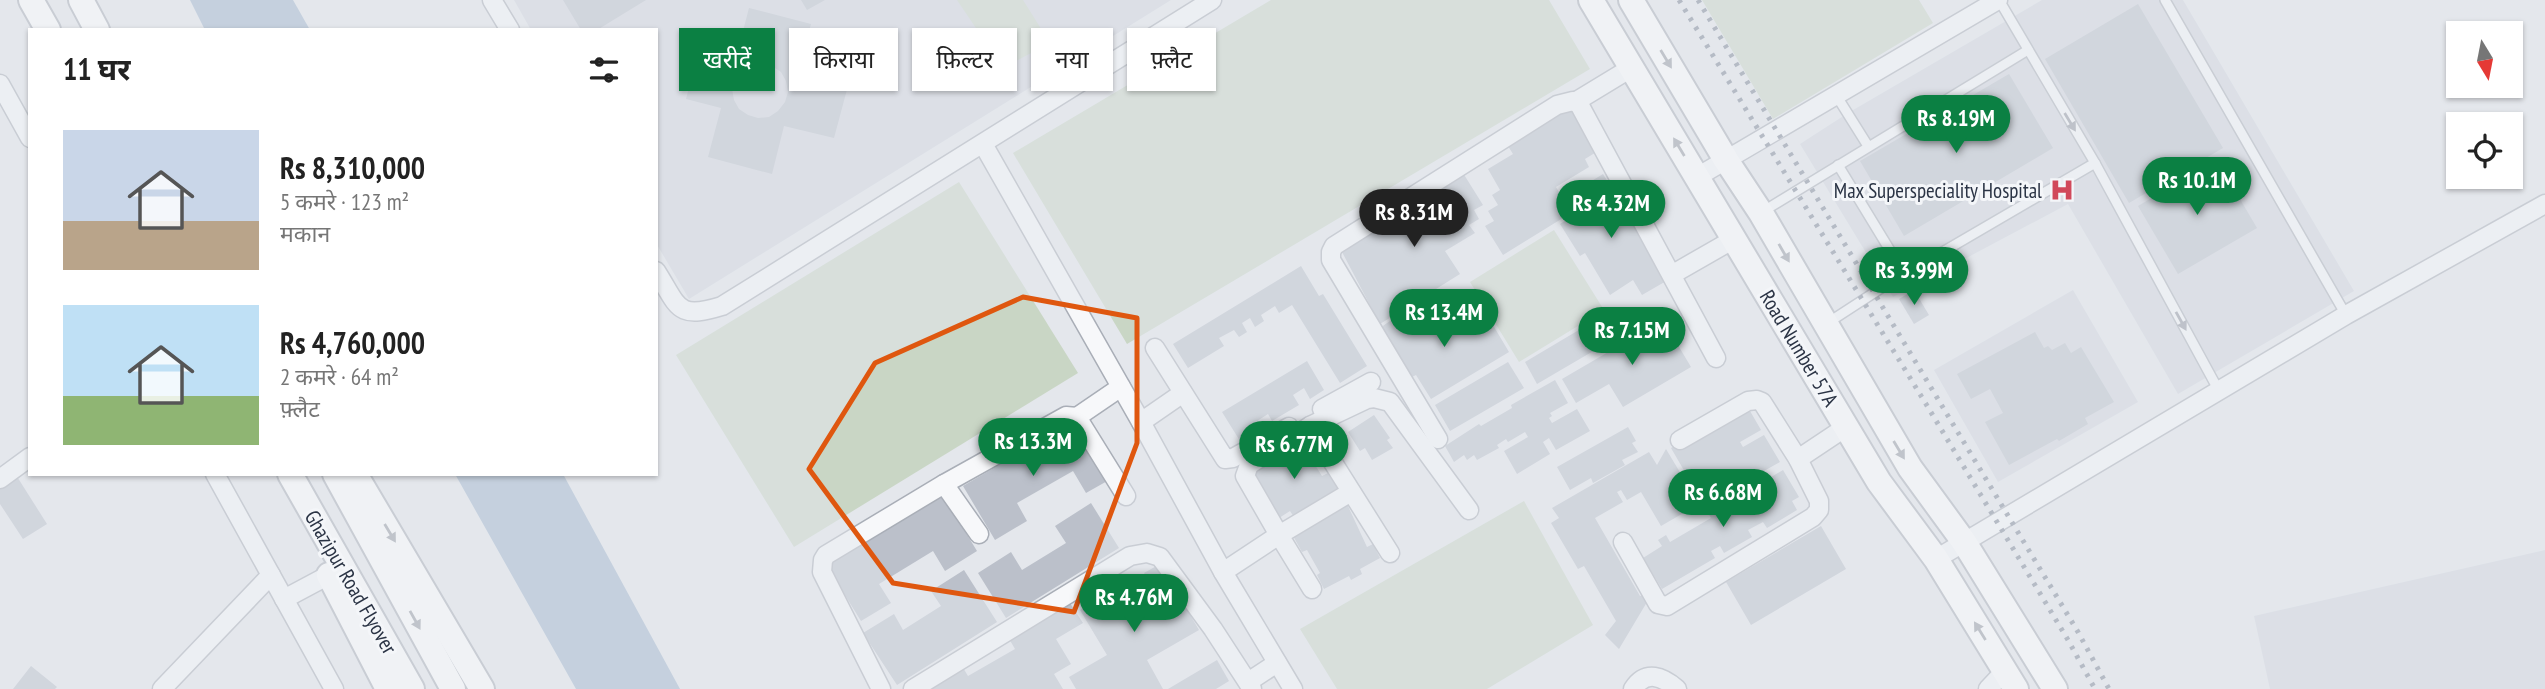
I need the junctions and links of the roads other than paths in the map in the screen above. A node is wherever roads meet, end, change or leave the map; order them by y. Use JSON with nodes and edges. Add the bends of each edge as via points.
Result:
{"nodes":[{"id":1,"x":31,"y":0,"type":"edge"},
{"id":2,"x":81,"y":0,"type":"edge"},
{"id":3,"x":492,"y":0,"type":"edge"},
{"id":4,"x":1212,"y":0,"type":"edge"},
{"id":5,"x":1591,"y":0,"type":"edge"},
{"id":6,"x":1631,"y":0,"type":"edge"},
{"id":7,"x":1999,"y":0,"type":"edge"},
{"id":8,"x":2165,"y":0,"type":"edge"},
{"id":9,"x":47,"y":28,"type":"edge"},
{"id":10,"x":96,"y":28,"type":"edge"},
{"id":11,"x":509,"y":28,"type":"edge"},
{"id":12,"x":2028,"y":50,"type":"junction"},
{"id":13,"x":1631,"y":68,"type":"junction"},
{"id":14,"x":0,"y":84,"type":"edge"},
{"id":15,"x":1836,"y":95,"type":"junction"},
{"id":16,"x":1575,"y":102,"type":"junction"},
{"id":17,"x":28,"y":134,"type":"edge"},
{"id":18,"x":983,"y":144,"type":"junction"},
{"id":19,"x":1868,"y":146,"type":"junction"},
{"id":20,"x":1726,"y":160,"type":"junction"},
{"id":21,"x":2095,"y":163,"type":"junction"},
{"id":22,"x":1838,"y":165,"type":"junction"},
{"id":23,"x":1697,"y":177,"type":"junction"},
{"id":24,"x":2545,"y":204,"type":"edge"},
{"id":25,"x":1760,"y":213,"type":"junction"},
{"id":26,"x":1734,"y":240,"type":"junction"},
{"id":27,"x":658,"y":274,"type":"edge"},
{"id":28,"x":1673,"y":274,"type":"junction"},
{"id":29,"x":1905,"y":275,"type":"junction"},
{"id":30,"x":2346,"y":315,"type":"junction"},
{"id":31,"x":1825,"y":325,"type":"junction"},
{"id":32,"x":1155,"y":348,"type":"dead end"},
{"id":33,"x":1716,"y":358,"type":"dead end"},
{"id":34,"x":1371,"y":382,"type":"dead end"},
{"id":35,"x":1121,"y":387,"type":"junction"},
{"id":36,"x":2219,"y":391,"type":"junction"},
{"id":37,"x":1183,"y":393,"type":"junction"},
{"id":38,"x":1077,"y":416,"type":"junction"},
{"id":39,"x":1141,"y":422,"type":"junction"},
{"id":40,"x":1310,"y":426,"type":"junction"},
{"id":41,"x":1846,"y":426,"type":"junction"},
{"id":42,"x":1438,"y":439,"type":"dead end"},
{"id":43,"x":1680,"y":440,"type":"dead end"},
{"id":44,"x":28,"y":458,"type":"edge"},
{"id":45,"x":1798,"y":460,"type":"junction"},
{"id":46,"x":216,"y":476,"type":"edge"},
{"id":47,"x":278,"y":476,"type":"edge"},
{"id":48,"x":291,"y":476,"type":"edge"},
{"id":49,"x":336,"y":476,"type":"edge"},
{"id":50,"x":356,"y":476,"type":"edge"},
{"id":51,"x":0,"y":479,"type":"edge"},
{"id":52,"x":944,"y":484,"type":"junction"},
{"id":53,"x":1351,"y":492,"type":"junction"},
{"id":54,"x":1126,"y":495,"type":"dead end"},
{"id":55,"x":1469,"y":510,"type":"dead end"},
{"id":56,"x":979,"y":534,"type":"dead end"},
{"id":57,"x":1279,"y":535,"type":"junction"},
{"id":58,"x":1623,"y":542,"type":"dead end"},
{"id":59,"x":1964,"y":542,"type":"junction"},
{"id":60,"x":1390,"y":553,"type":"dead end"},
{"id":61,"x":1936,"y":559,"type":"junction"},
{"id":62,"x":1223,"y":572,"type":"junction"},
{"id":63,"x":271,"y":575,"type":"junction"},
{"id":64,"x":329,"y":575,"type":"junction"},
{"id":65,"x":1312,"y":589,"type":"dead end"},
{"id":66,"x":284,"y":599,"type":"junction"},
{"id":67,"x":1277,"y":663,"type":"junction"},
{"id":68,"x":2003,"y":683,"type":"edge"},
{"id":69,"x":1250,"y":686,"type":"edge"},
{"id":70,"x":162,"y":689,"type":"edge"},
{"id":71,"x":334,"y":689,"type":"edge"},
{"id":72,"x":388,"y":689,"type":"edge"},
{"id":73,"x":412,"y":689,"type":"edge"},
{"id":74,"x":453,"y":689,"type":"edge"},
{"id":75,"x":482,"y":689,"type":"edge"},
{"id":76,"x":881,"y":689,"type":"edge"},
{"id":77,"x":914,"y":689,"type":"edge"},
{"id":78,"x":1293,"y":689,"type":"edge"},
{"id":79,"x":1633,"y":689,"type":"edge"},
{"id":80,"x":1677,"y":689,"type":"edge"},
{"id":81,"x":2055,"y":689,"type":"edge"}],
"edges":[{"from":1,"to":9,"type":"street"},
{"from":2,"to":10,"type":"street"},
{"from":3,"to":11,"type":"street"},
{"from":4,"to":18,"type":"street"},
{"from":5,"to":13,"type":"street","name":"Road Number 57A"},
{"from":6,"to":20,"type":"street","name":"Road Number 57A","one_way":true},
{"from":7,"to":12,"type":"lane"},
{"from":7,"to":15,"type":"street"},
{"from":8,"to":30,"type":"lane"},
{"from":12,"to":19,"type":"lane"},
{"from":12,"to":21,"type":"lane","one_way":true},
{"from":13,"to":16,"type":"street"},
{"from":23,"to":13,"type":"street","name":"Road Number 57A","one_way":true},
{"from":14,"to":17,"type":"street"},
{"from":15,"to":19,"type":"lane"},
{"from":15,"to":20,"type":"street"},
{"from":16,"to":28,"type":"street"},
{"from":16,"to":42,"type":"street","via":[[1557,105],[1331,252],[1331,260]]},
{"from":18,"to":27,"type":"street","via":[[722,306],[687,312]]},
{"from":18,"to":35,"type":"street"},
{"from":19,"to":22,"type":"lane"},
{"from":20,"to":23,"type":"street"},
{"from":20,"to":25,"type":"street","name":"Road Number 57A"},
{"from":21,"to":29,"type":"lane"},
{"from":21,"to":36,"type":"lane","one_way":true},
{"from":22,"to":25,"type":"lane"},
{"from":22,"to":29,"type":"lane"},
{"from":23,"to":26,"type":"street","name":"Road Number 57A"},
{"from":24,"to":30,"type":"street"},
{"from":25,"to":31,"type":"street","name":"Road Number 57A","one_way":true},
{"from":26,"to":28,"type":"street"},
{"from":26,"to":41,"type":"street","name":"Road Number 57A"},
{"from":28,"to":33,"type":"street"},
{"from":29,"to":31,"type":"lane"},
{"from":30,"to":36,"type":"street"},
{"from":31,"to":59,"type":"street","name":"Road Number 57A","one_way":true,"via":[[1910,468]]},
{"from":32,"to":37,"type":"street"},
{"from":34,"to":37,"type":"street","via":[[1228,459],[1222,457]]},
{"from":35,"to":38,"type":"street"},
{"from":35,"to":39,"type":"street"},
{"from":36,"to":59,"type":"street"},
{"from":37,"to":39,"type":"street"},
{"from":38,"to":52,"type":"street","via":[[1061,417]]},
{"from":38,"to":54,"type":"street"},
{"from":39,"to":62,"type":"street"},
{"from":40,"to":53,"type":"street"},
{"from":40,"to":55,"type":"street","via":[[1367,400],[1390,402]]},
{"from":40,"to":57,"type":"street","via":[[1245,471]]},
{"from":41,"to":45,"type":"street"},
{"from":41,"to":61,"type":"street","name":"Road Number 57A","via":[[1879,482]]},
{"from":43,"to":45,"type":"street","via":[[1757,400]]},
{"from":44,"to":51,"type":"street"},
{"from":45,"to":58,"type":"street","via":[[1819,501],[1813,517],[1673,604],[1658,604]]},
{"from":46,"to":63,"type":"street"},
{"from":47,"to":64,"type":"street"},
{"from":48,"to":73,"type":"street","name":"Ghazipur Road Flyover"},
{"from":49,"to":74,"type":"street","name":"Ghazipur Road Flyover","one_way":true},
{"from":50,"to":75,"type":"street","one_way":true},
{"from":52,"to":56,"type":"street"},
{"from":52,"to":76,"type":"street","via":[[823,560],[822,572]]},
{"from":53,"to":57,"type":"street"},
{"from":53,"to":60,"type":"street"},
{"from":57,"to":62,"type":"street"},
{"from":57,"to":65,"type":"street"},
{"from":59,"to":61,"type":"street"},
{"from":59,"to":81,"type":"street","name":"Road Number 57A"},
{"from":68,"to":61,"type":"street","name":"Road Number 57A","one_way":true},
{"from":62,"to":67,"type":"street"},
{"from":63,"to":66,"type":"street"},
{"from":63,"to":70,"type":"street"},
{"from":64,"to":66,"type":"street"},
{"from":64,"to":72,"type":"street"},
{"from":66,"to":71,"type":"street"},
{"from":67,"to":69,"type":"street"},
{"from":67,"to":78,"type":"street"},
{"from":69,"to":77,"type":"street","via":[[1160,557],[1147,553],[1130,556]]},
{"from":79,"to":80,"type":"street","via":[[1637,682],[1654,677],[1664,678]]}]}
